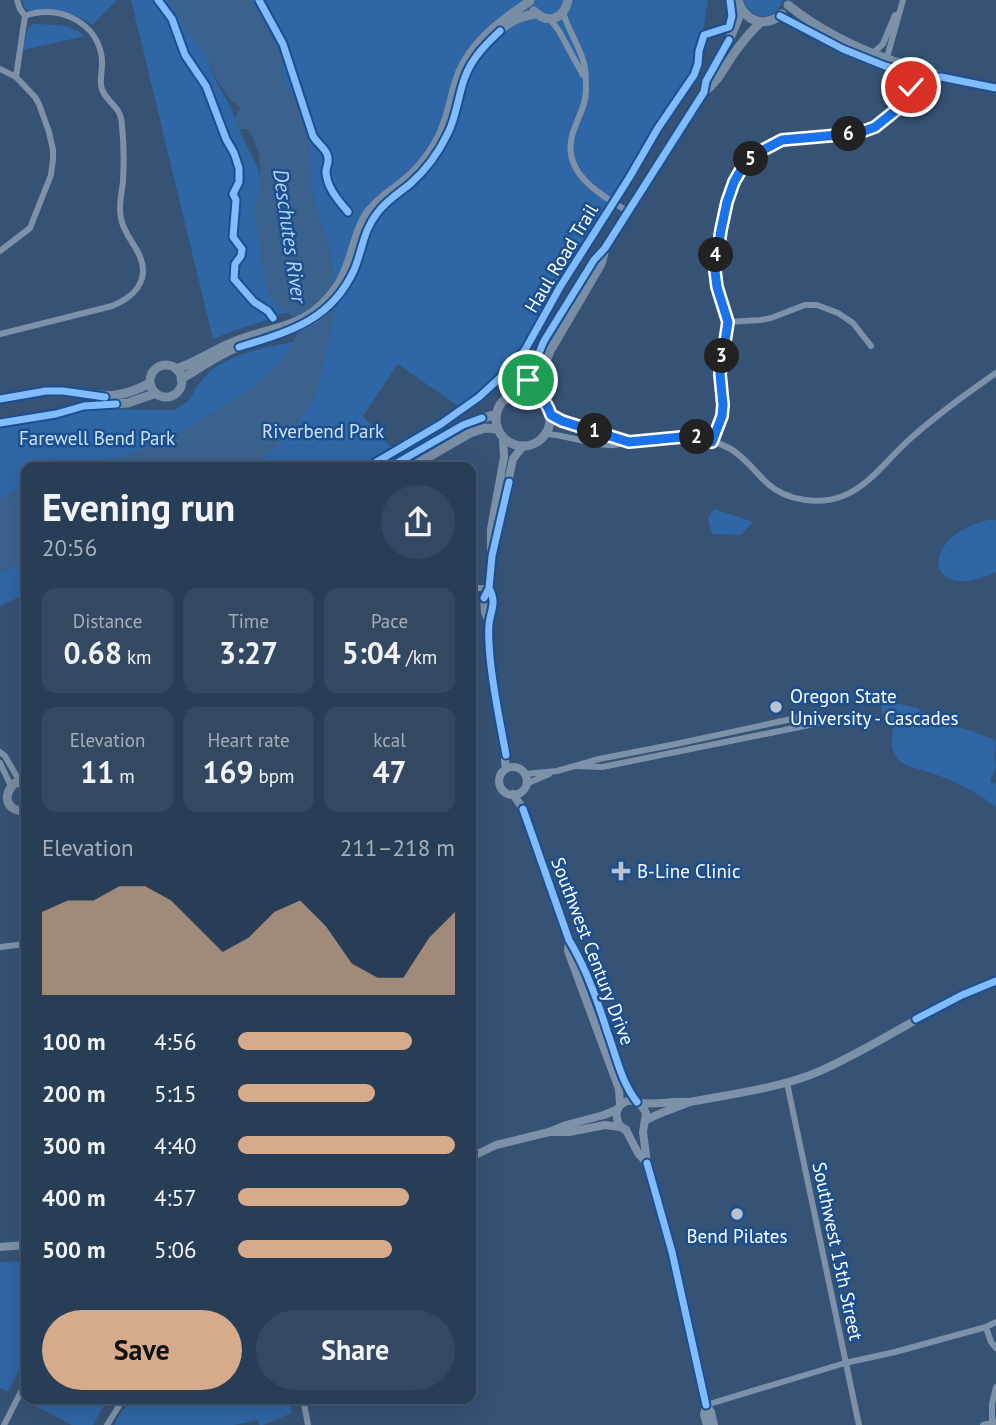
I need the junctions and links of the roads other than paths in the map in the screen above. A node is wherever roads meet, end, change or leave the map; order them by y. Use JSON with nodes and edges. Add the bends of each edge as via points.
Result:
{"nodes":[{"id":1,"x":17,"y":0,"type":"edge"},
{"id":2,"x":568,"y":0,"type":"edge"},
{"id":3,"x":902,"y":0,"type":"edge"},
{"id":4,"x":530,"y":1,"type":"edge"},
{"id":5,"x":789,"y":2,"type":"edge"},
{"id":6,"x":740,"y":5,"type":"edge"},
{"id":7,"x":563,"y":12,"type":"junction"},
{"id":8,"x":536,"y":14,"type":"junction"},
{"id":9,"x":25,"y":16,"type":"junction"},
{"id":10,"x":780,"y":16,"type":"junction"},
{"id":11,"x":550,"y":19,"type":"junction"},
{"id":12,"x":761,"y":22,"type":"junction"},
{"id":13,"x":872,"y":54,"type":"junction"},
{"id":14,"x":886,"y":62,"type":"junction"},
{"id":15,"x":0,"y":69,"type":"edge"},
{"id":16,"x":906,"y":72,"type":"junction"},
{"id":17,"x":941,"y":76,"type":"junction"},
{"id":18,"x":584,"y":77,"type":"junction"},
{"id":19,"x":926,"y":77,"type":"junction"},
{"id":20,"x":16,"y":78,"type":"junction"},
{"id":21,"x":996,"y":88,"type":"edge"},
{"id":22,"x":704,"y":92,"type":"junction"},
{"id":23,"x":904,"y":95,"type":"junction"},
{"id":24,"x":629,"y":212,"type":"junction"},
{"id":25,"x":605,"y":248,"type":"junction"},
{"id":26,"x":0,"y":251,"type":"edge"},
{"id":27,"x":728,"y":322,"type":"junction"},
{"id":28,"x":0,"y":334,"type":"edge"},
{"id":29,"x":239,"y":343,"type":"junction"},
{"id":30,"x":870,"y":346,"type":"dead end"},
{"id":31,"x":176,"y":369,"type":"junction"},
{"id":32,"x":996,"y":373,"type":"edge"},
{"id":33,"x":181,"y":379,"type":"junction"},
{"id":34,"x":150,"y":383,"type":"junction"},
{"id":35,"x":520,"y":391,"type":"junction"},
{"id":36,"x":156,"y":393,"type":"junction"},
{"id":37,"x":539,"y":396,"type":"junction"},
{"id":38,"x":0,"y":399,"type":"edge"},
{"id":39,"x":496,"y":414,"type":"junction"},
{"id":40,"x":551,"y":415,"type":"junction"},
{"id":41,"x":0,"y":423,"type":"edge"},
{"id":42,"x":498,"y":429,"type":"junction"},
{"id":43,"x":546,"y":434,"type":"junction"},
{"id":44,"x":503,"y":439,"type":"junction"},
{"id":45,"x":629,"y":442,"type":"junction"},
{"id":46,"x":712,"y":442,"type":"junction"},
{"id":47,"x":523,"y":446,"type":"junction"},
{"id":48,"x":399,"y":462,"type":"edge"},
{"id":49,"x":420,"y":462,"type":"edge"},
{"id":50,"x":492,"y":556,"type":"junction"},
{"id":51,"x":489,"y":587,"type":"junction"},
{"id":52,"x":476,"y":588,"type":"edge"},
{"id":53,"x":832,"y":721,"type":"dead end"},
{"id":54,"x":0,"y":752,"type":"edge"},
{"id":55,"x":0,"y":763,"type":"edge"},
{"id":56,"x":510,"y":768,"type":"junction"},
{"id":57,"x":525,"y":782,"type":"junction"},
{"id":58,"x":13,"y":789,"type":"edge"},
{"id":59,"x":513,"y":794,"type":"junction"},
{"id":60,"x":523,"y":809,"type":"junction"},
{"id":61,"x":21,"y":811,"type":"edge"},
{"id":62,"x":0,"y":812,"type":"edge"},
{"id":63,"x":21,"y":812,"type":"edge"},
{"id":64,"x":569,"y":940,"type":"junction"},
{"id":65,"x":21,"y":945,"type":"edge"},
{"id":66,"x":0,"y":947,"type":"edge"},
{"id":67,"x":996,"y":981,"type":"edge"},
{"id":68,"x":592,"y":1015,"type":"junction"},
{"id":69,"x":611,"y":1043,"type":"junction"},
{"id":70,"x":787,"y":1083,"type":"junction"},
{"id":71,"x":690,"y":1102,"type":"junction"},
{"id":72,"x":639,"y":1103,"type":"junction"},
{"id":73,"x":619,"y":1107,"type":"junction"},
{"id":74,"x":644,"y":1123,"type":"junction"},
{"id":75,"x":624,"y":1129,"type":"junction"},
{"id":76,"x":550,"y":1132,"type":"junction"},
{"id":77,"x":476,"y":1155,"type":"edge"},
{"id":78,"x":647,"y":1163,"type":"junction"},
{"id":79,"x":0,"y":1245,"type":"edge"},
{"id":80,"x":21,"y":1245,"type":"edge"},
{"id":81,"x":996,"y":1322,"type":"edge"},
{"id":82,"x":986,"y":1327,"type":"junction"},
{"id":83,"x":996,"y":1348,"type":"edge"},
{"id":84,"x":845,"y":1363,"type":"junction"},
{"id":85,"x":996,"y":1387,"type":"edge"},
{"id":86,"x":21,"y":1392,"type":"edge"},
{"id":87,"x":119,"y":1404,"type":"edge"},
{"id":88,"x":304,"y":1404,"type":"edge"},
{"id":89,"x":706,"y":1405,"type":"junction"},
{"id":90,"x":990,"y":1424,"type":"edge"},
{"id":91,"x":4,"y":1425,"type":"edge"},
{"id":92,"x":107,"y":1425,"type":"edge"},
{"id":93,"x":308,"y":1425,"type":"edge"},
{"id":94,"x":707,"y":1425,"type":"edge"},
{"id":95,"x":714,"y":1425,"type":"edge"},
{"id":96,"x":859,"y":1425,"type":"edge"}],
"edges":[{"from":1,"to":9,"type":"street"},
{"from":2,"to":7,"type":"main road"},
{"from":3,"to":13,"type":"street","via":[[883,44]]},
{"from":3,"to":14,"type":"street"},
{"from":4,"to":8,"type":"main road"},
{"from":4,"to":29,"type":"main road","via":[[478,43],[460,71],[435,145],[417,169],[375,204],[361,225],[339,283],[318,308],[294,323]]},
{"from":5,"to":10,"type":"main road"},
{"from":5,"to":13,"type":"main road","via":[[827,32]]},
{"from":6,"to":12,"type":"main road"},
{"from":6,"to":22,"type":"main road","via":[[737,25]]},
{"from":7,"to":11,"type":"main road"},
{"from":7,"to":18,"type":"street","via":[[584,64]]},
{"from":8,"to":11,"type":"main road"},
{"from":8,"to":29,"type":"main road","via":[[512,21],[474,59],[438,151],[419,175],[377,212],[345,287],[322,313],[285,333]]},
{"from":9,"to":20,"type":"street"},
{"from":9,"to":28,"type":"street","via":[[43,12],[70,17],[87,26],[97,41],[103,58],[101,87],[118,111],[122,126],[121,218],[143,273],[122,302]]},
{"from":10,"to":12,"type":"main road"},
{"from":10,"to":14,"type":"main road","via":[[843,49]]},
{"from":11,"to":18,"type":"street"},
{"from":12,"to":22,"type":"main road"},
{"from":13,"to":14,"type":"main road"},
{"from":14,"to":16,"type":"main road"},
{"from":14,"to":17,"type":"main road"},
{"from":15,"to":20,"type":"street"},
{"from":16,"to":19,"type":"main road"},
{"from":16,"to":23,"type":"street"},
{"from":17,"to":19,"type":"main road"},
{"from":17,"to":21,"type":"main road"},
{"from":18,"to":24,"type":"street","via":[[585,104],[571,138],[572,155],[588,186]]},
{"from":19,"to":23,"type":"street","via":[[915,81]]},
{"from":20,"to":26,"type":"street","via":[[43,112],[53,159],[30,228]]},
{"from":22,"to":24,"type":"main road"},
{"from":23,"to":27,"type":"street","via":[[895,111],[875,127],[782,140],[742,168],[727,202],[715,271]]},
{"from":24,"to":25,"type":"main road"},
{"from":25,"to":35,"type":"main road","via":[[544,341]]},
{"from":25,"to":37,"type":"main road","via":[[601,264],[550,352],[538,382]]},
{"from":27,"to":30,"type":"street","via":[[758,321],[817,305],[853,323]]},
{"from":27,"to":46,"type":"street","via":[[720,374],[722,416]]},
{"from":29,"to":31,"type":"main road"},
{"from":29,"to":33,"type":"main road"},
{"from":31,"to":33,"type":"main road"},
{"from":31,"to":34,"type":"main road","via":[[161,366]]},
{"from":32,"to":46,"type":"street","via":[[911,438],[861,487],[842,497],[823,501],[784,494],[728,447]]},
{"from":33,"to":36,"type":"main road","via":[[171,396]]},
{"from":34,"to":36,"type":"main road"},
{"from":34,"to":38,"type":"main road","via":[[112,397],[46,391]]},
{"from":35,"to":37,"type":"main road"},
{"from":35,"to":39,"type":"main road","via":[[504,398]]},
{"from":36,"to":41,"type":"main road","via":[[128,403],[84,406]]},
{"from":37,"to":40,"type":"main road"},
{"from":39,"to":42,"type":"main road"},
{"from":39,"to":48,"type":"main road","via":[[463,425]]},
{"from":40,"to":43,"type":"main road"},
{"from":40,"to":45,"type":"street"},
{"from":42,"to":44,"type":"main road"},
{"from":42,"to":49,"type":"main road","via":[[470,433]]},
{"from":43,"to":45,"type":"street","via":[[601,445]]},
{"from":43,"to":47,"type":"main road"},
{"from":44,"to":47,"type":"main road"},
{"from":44,"to":50,"type":"street","name":"Southwest Century Drive","via":[[491,529]]},
{"from":45,"to":46,"type":"street","via":[[692,436]]},
{"from":47,"to":50,"type":"street","name":"Southwest Century Drive","via":[[513,459]]},
{"from":50,"to":51,"type":"street","name":"Southwest Century Drive"},
{"from":51,"to":52,"type":"street"},
{"from":51,"to":56,"type":"street","name":"Southwest Century Drive","via":[[484,596],[493,685]]},
{"from":53,"to":57,"type":"street","via":[[801,717],[599,759]]},
{"from":54,"to":58,"type":"street"},
{"from":55,"to":58,"type":"street"},
{"from":56,"to":57,"type":"street","via":[[523,771]]},
{"from":56,"to":59,"type":"street","name":"Southwest Century Drive","via":[[500,776],[500,784]]},
{"from":57,"to":59,"type":"street"},
{"from":57,"to":60,"type":"street","name":"Southwest Century Drive"},
{"from":58,"to":61,"type":"main road","via":[[9,805]]},
{"from":59,"to":60,"type":"street","name":"Southwest Century Drive"},
{"from":60,"to":64,"type":"street","name":"Southwest Century Drive"},
{"from":62,"to":63,"type":"main road"},
{"from":64,"to":68,"type":"street","name":"Southwest Century Drive","via":[[568,951]]},
{"from":64,"to":69,"type":"street","name":"Southwest Century Drive"},
{"from":65,"to":66,"type":"street"},
{"from":67,"to":70,"type":"street","via":[[834,1065]]},
{"from":68,"to":69,"type":"street"},
{"from":68,"to":73,"type":"street","name":"Southwest Century Drive","via":[[620,1089]]},
{"from":69,"to":72,"type":"street","name":"Southwest Century Drive","via":[[626,1084]]},
{"from":70,"to":71,"type":"street"},
{"from":70,"to":84,"type":"street","name":"Southwest 15th Street"},
{"from":71,"to":72,"type":"street"},
{"from":71,"to":74,"type":"street"},
{"from":72,"to":73,"type":"street","via":[[628,1101]]},
{"from":72,"to":74,"type":"street","via":[[646,1113]]},
{"from":73,"to":75,"type":"street","via":[[616,1118]]},
{"from":73,"to":76,"type":"street"},
{"from":74,"to":75,"type":"street","via":[[635,1130]]},
{"from":74,"to":78,"type":"street"},
{"from":75,"to":76,"type":"street","via":[[606,1125]]},
{"from":75,"to":78,"type":"street"},
{"from":76,"to":77,"type":"street"},
{"from":78,"to":89,"type":"street"},
{"from":79,"to":80,"type":"street"},
{"from":81,"to":82,"type":"street"},
{"from":82,"to":83,"type":"street"},
{"from":82,"to":84,"type":"street"},
{"from":84,"to":89,"type":"street"},
{"from":84,"to":96,"type":"street","name":"Southwest 15th Street"},
{"from":85,"to":90,"type":"street"},
{"from":86,"to":91,"type":"street"},
{"from":87,"to":92,"type":"street"},
{"from":88,"to":93,"type":"street"},
{"from":89,"to":94,"type":"street"},
{"from":89,"to":95,"type":"street"}]}
